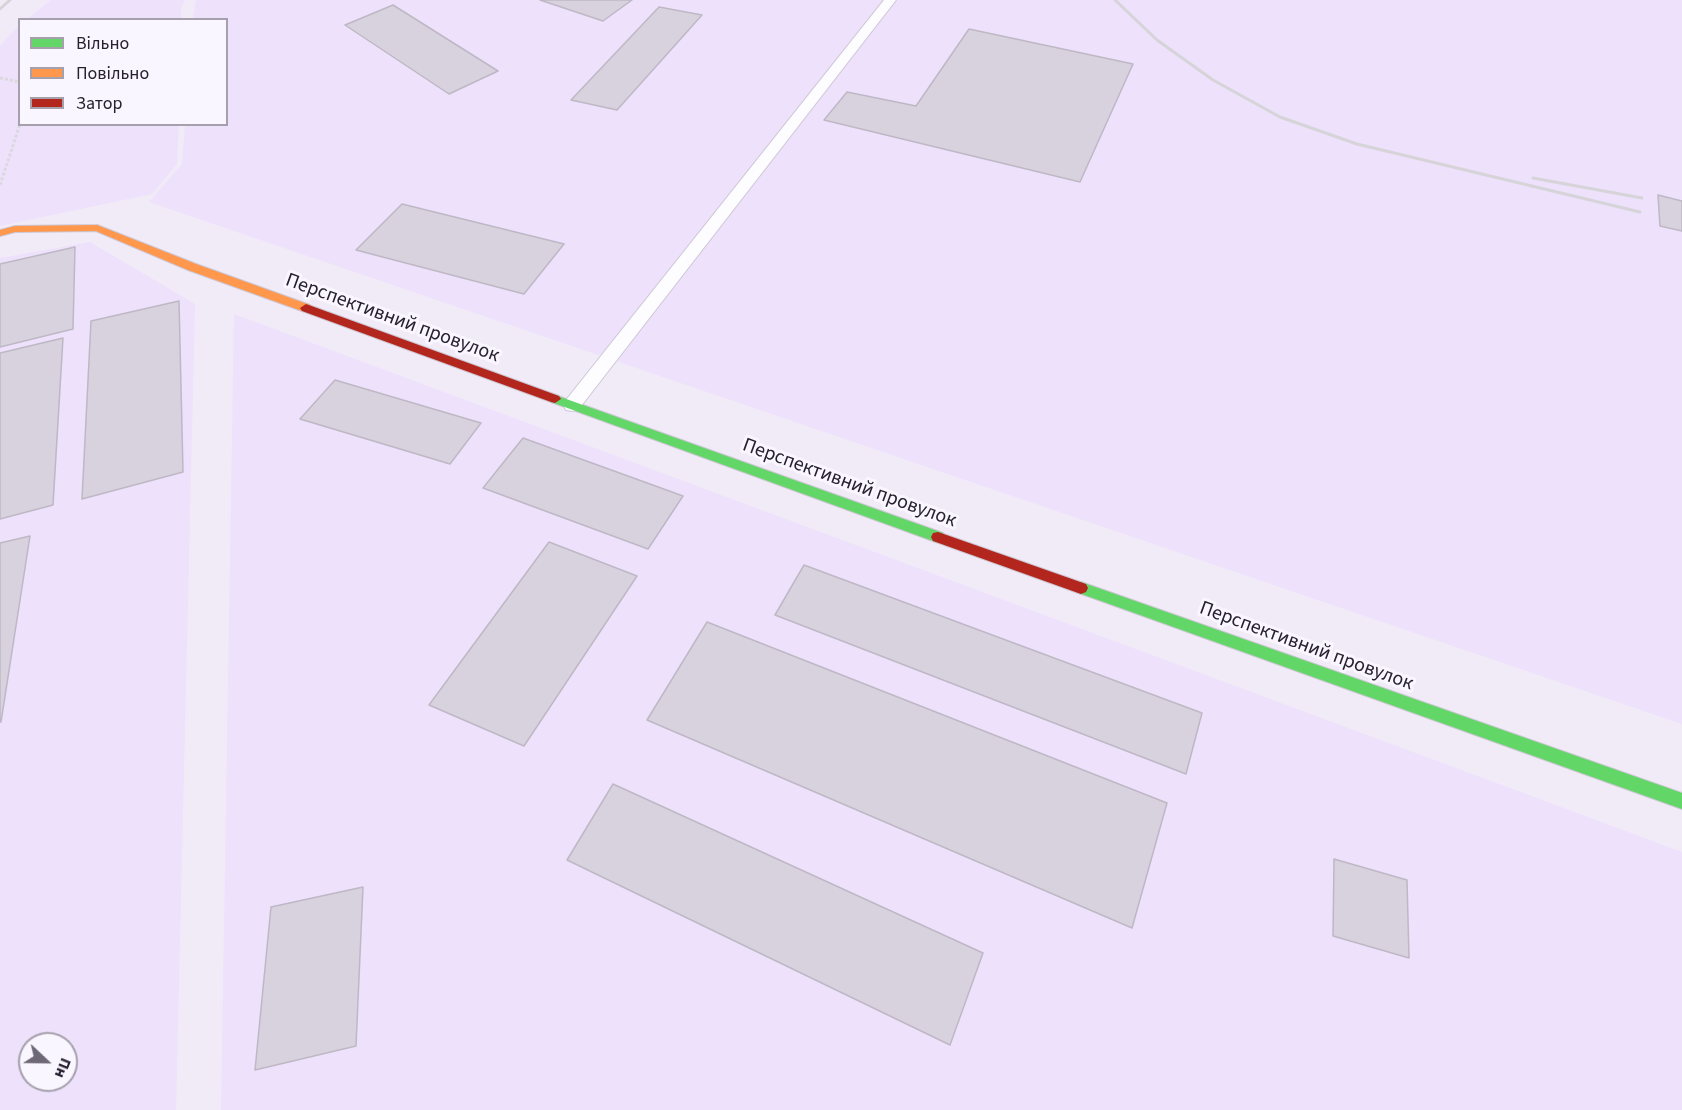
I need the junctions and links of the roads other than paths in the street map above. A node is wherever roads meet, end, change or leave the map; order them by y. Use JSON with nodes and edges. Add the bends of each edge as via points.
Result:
{"nodes":[{"id":1,"x":890,"y":0,"type":"edge"},
{"id":2,"x":0,"y":233,"type":"edge"},
{"id":3,"x":572,"y":405,"type":"junction"},
{"id":4,"x":1682,"y":801,"type":"edge"}],
"edges":[{"from":1,"to":3,"type":"lane"},
{"from":2,"to":3,"type":"street","name":"Перспективний провулок","via":[[15,229],[97,228],[192,267]]},
{"from":3,"to":4,"type":"street","name":"Перспективний провулок"}]}
